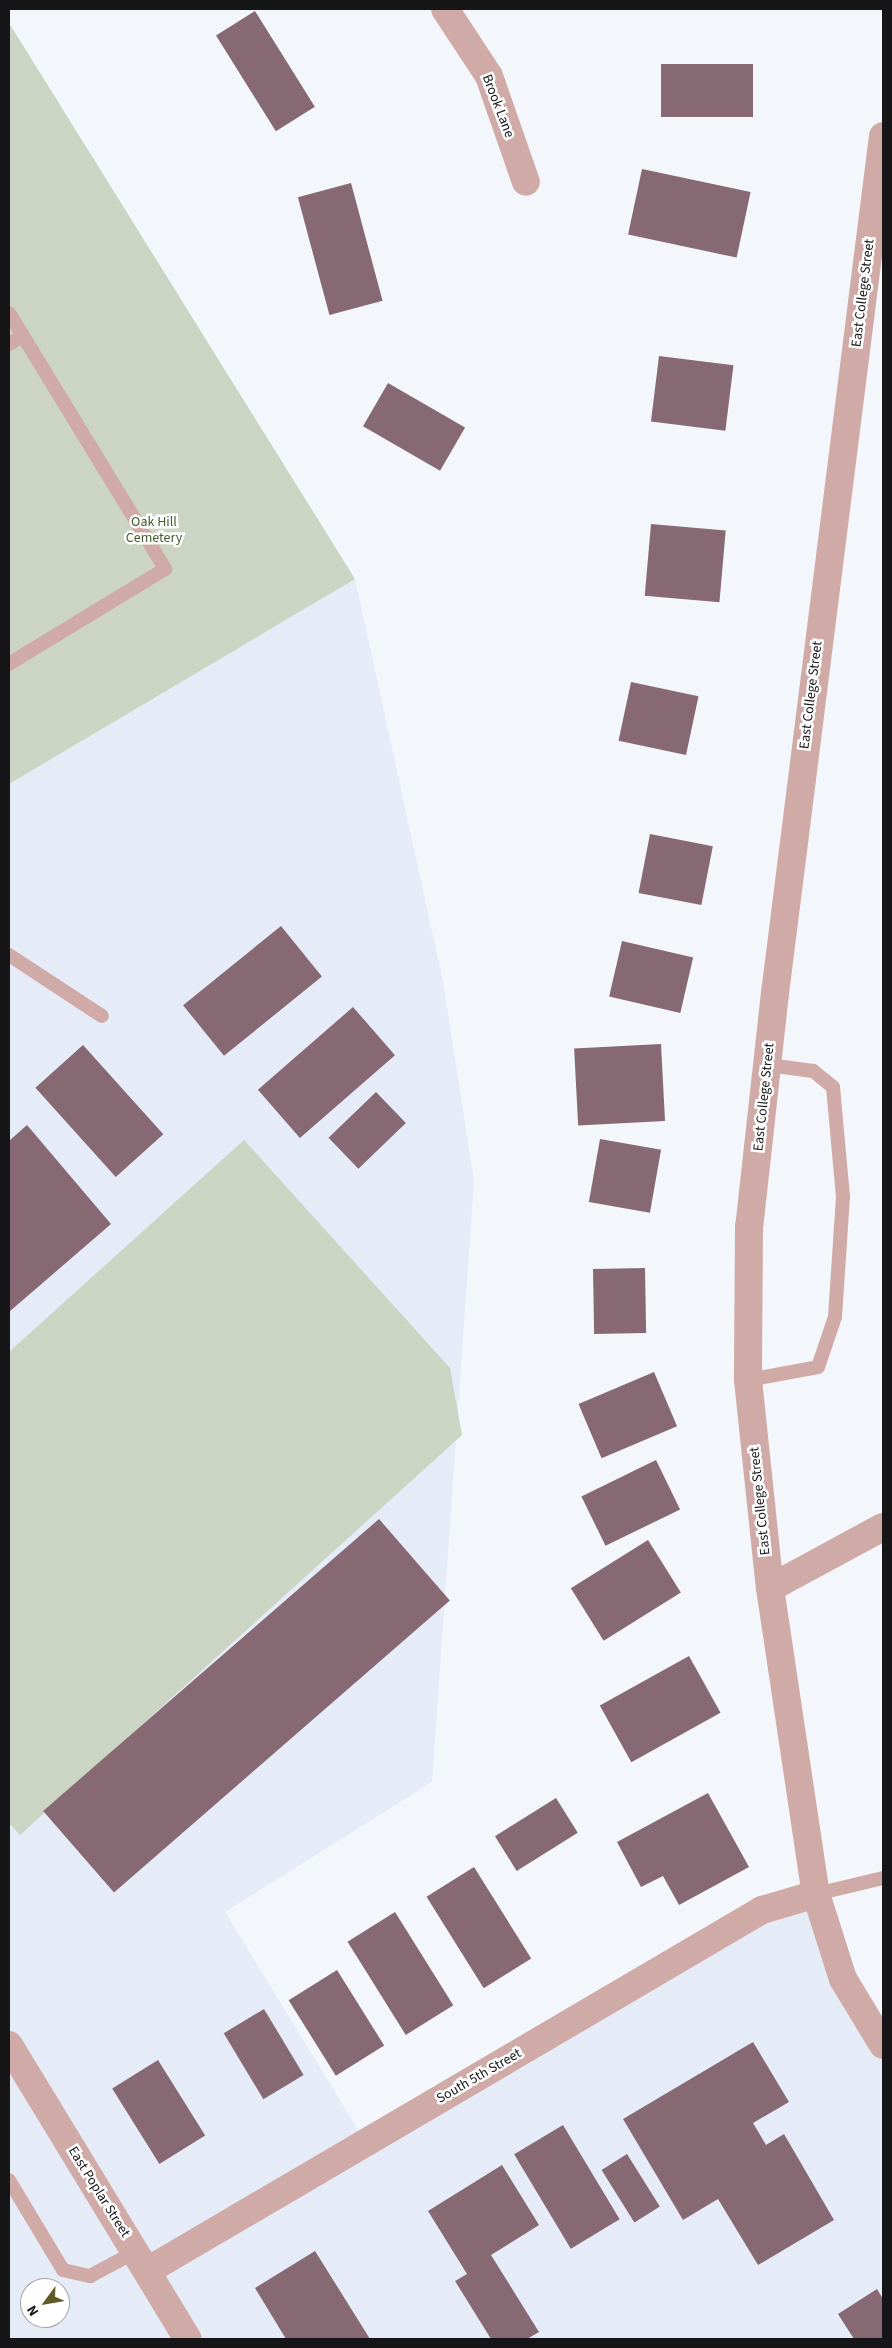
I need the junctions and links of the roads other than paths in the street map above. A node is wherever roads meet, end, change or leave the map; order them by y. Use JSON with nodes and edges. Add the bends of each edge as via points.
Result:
{"nodes":[{"id":1,"x":445,"y":9,"type":"edge"},
{"id":2,"x":883,"y":136,"type":"edge"},
{"id":3,"x":526,"y":182,"type":"dead end"},
{"id":4,"x":9,"y":313,"type":"edge"},
{"id":5,"x":23,"y":336,"type":"junction"},
{"id":6,"x":9,"y":344,"type":"edge"},
{"id":7,"x":9,"y":664,"type":"edge"},
{"id":8,"x":9,"y":955,"type":"edge"},
{"id":9,"x":102,"y":1016,"type":"dead end"},
{"id":10,"x":768,"y":1065,"type":"junction"},
{"id":11,"x":748,"y":1380,"type":"junction"},
{"id":12,"x":883,"y":1527,"type":"edge"},
{"id":13,"x":770,"y":1588,"type":"junction"},
{"id":14,"x":883,"y":1878,"type":"edge"},
{"id":15,"x":816,"y":1894,"type":"junction"},
{"id":16,"x":883,"y":2045,"type":"edge"},
{"id":17,"x":9,"y":2046,"type":"edge"},
{"id":18,"x":9,"y":2180,"type":"edge"},
{"id":19,"x":141,"y":2262,"type":"junction"},
{"id":20,"x":188,"y":2339,"type":"edge"}],
"edges":[{"from":1,"to":3,"type":"street","name":"Brook Lane","via":[[489,76]]},
{"from":2,"to":10,"type":"street","name":"East College Street"},
{"from":4,"to":5,"type":"lane"},
{"from":5,"to":6,"type":"lane"},
{"from":5,"to":7,"type":"lane","via":[[165,569]]},
{"from":8,"to":9,"type":"lane"},
{"from":10,"to":11,"type":"street","name":"East College Street","via":[[749,1227]]},
{"from":10,"to":11,"type":"lane","via":[[813,1071],[833,1087],[842,1197],[838,1277],[835,1317],[818,1367]]},
{"from":11,"to":13,"type":"street","name":"East College Street"},
{"from":12,"to":13,"type":"street"},
{"from":13,"to":15,"type":"street","name":"East College Street"},
{"from":14,"to":15,"type":"lane"},
{"from":15,"to":16,"type":"street","name":"East College Street","via":[[843,1979]]},
{"from":15,"to":19,"type":"street","name":"South 5th Street","via":[[762,1910]]},
{"from":17,"to":19,"type":"street","name":"East Poplar Street"},
{"from":18,"to":19,"type":"lane","via":[[64,2270],[90,2276]]},
{"from":19,"to":20,"type":"street","name":"East Poplar Street"}]}
